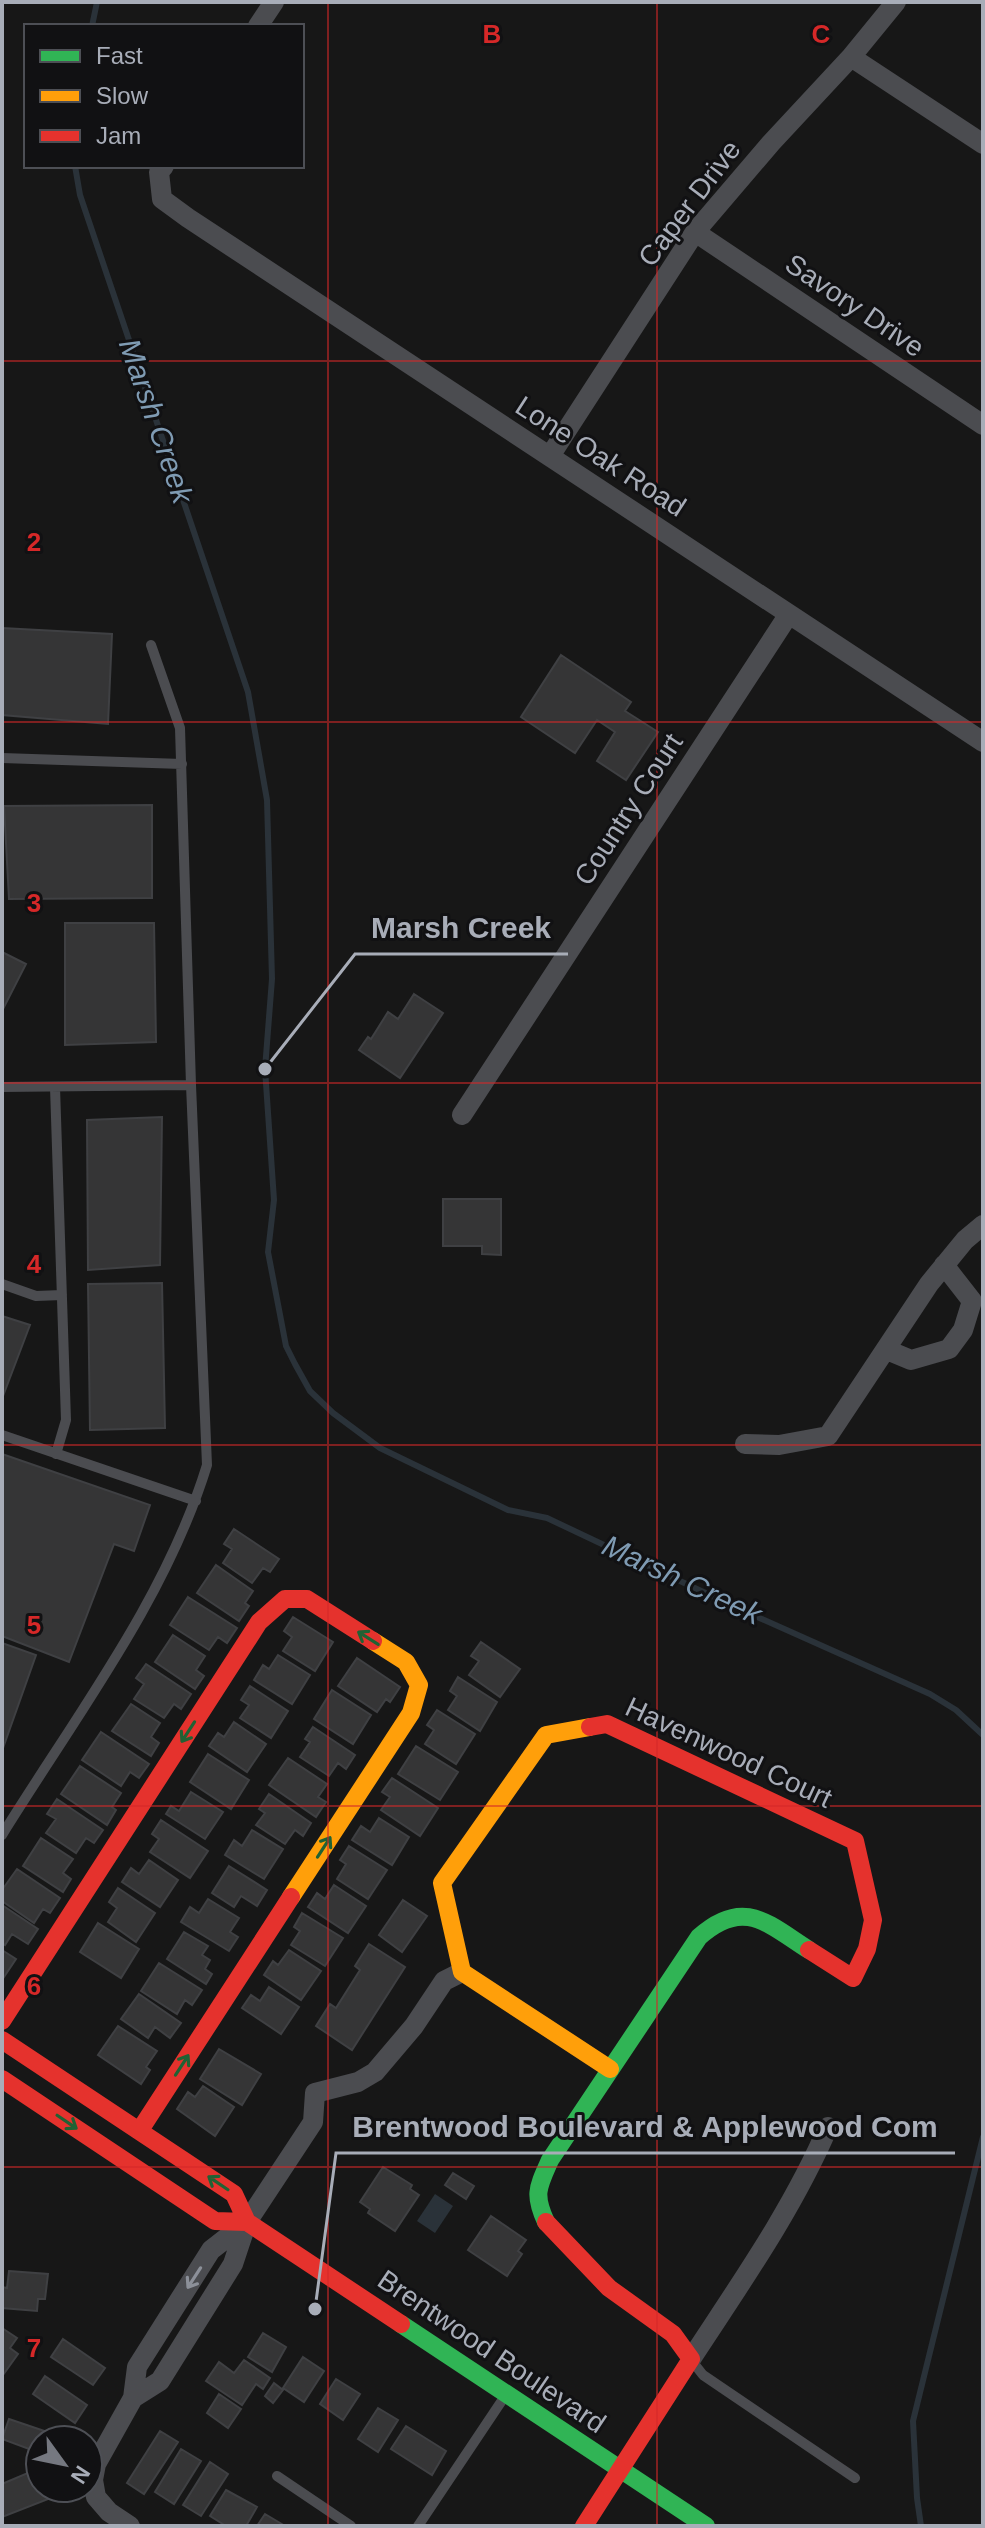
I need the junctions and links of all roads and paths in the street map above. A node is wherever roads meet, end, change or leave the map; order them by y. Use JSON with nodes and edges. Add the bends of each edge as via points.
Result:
{"nodes":[{"id":1,"x":274,"y":2,"type":"edge"},
{"id":2,"x":896,"y":2,"type":"edge"},
{"id":3,"x":259,"y":24,"type":"edge"},
{"id":4,"x":851,"y":57,"type":"junction"},
{"id":5,"x":983,"y":144,"type":"edge"},
{"id":6,"x":162,"y":168,"type":"edge"},
{"id":7,"x":695,"y":232,"type":"junction"},
{"id":8,"x":983,"y":425,"type":"edge"},
{"id":9,"x":550,"y":456,"type":"junction"},
{"id":10,"x":789,"y":614,"type":"junction"},
{"id":11,"x":151,"y":645,"type":"dead end"},
{"id":12,"x":983,"y":742,"type":"edge"},
{"id":13,"x":2,"y":758,"type":"edge"},
{"id":14,"x":182,"y":764,"type":"junction"},
{"id":15,"x":191,"y":1085,"type":"junction"},
{"id":16,"x":2,"y":1087,"type":"edge"},
{"id":17,"x":55,"y":1087,"type":"junction"},
{"id":18,"x":462,"y":1115,"type":"dead end"},
{"id":19,"x":983,"y":1225,"type":"edge"},
{"id":20,"x":944,"y":1265,"type":"junction"},
{"id":21,"x":2,"y":1284,"type":"edge"},
{"id":22,"x":62,"y":1295,"type":"junction"},
{"id":23,"x":887,"y":1350,"type":"junction"},
{"id":24,"x":2,"y":1435,"type":"edge"},
{"id":25,"x":745,"y":1444,"type":"dead end"},
{"id":26,"x":56,"y":1454,"type":"junction"},
{"id":27,"x":196,"y":1501,"type":"junction"},
{"id":28,"x":2,"y":1835,"type":"edge"},
{"id":29,"x":462,"y":1972,"type":"junction"},
{"id":30,"x":2,"y":2021,"type":"edge"},
{"id":31,"x":2,"y":2040,"type":"edge"},
{"id":32,"x":610,"y":2069,"type":"junction"},
{"id":33,"x":2,"y":2079,"type":"edge"},
{"id":34,"x":828,"y":2127,"type":"dead end"},
{"id":35,"x":140,"y":2130,"type":"junction"},
{"id":36,"x":247,"y":2222,"type":"junction"},
{"id":37,"x":691,"y":2359,"type":"junction"},
{"id":38,"x":507,"y":2395,"type":"junction"},
{"id":39,"x":133,"y":2398,"type":"junction"},
{"id":40,"x":619,"y":2469,"type":"junction"},
{"id":41,"x":277,"y":2476,"type":"dead end"},
{"id":42,"x":855,"y":2478,"type":"dead end"},
{"id":43,"x":130,"y":2526,"type":"edge"},
{"id":44,"x":351,"y":2526,"type":"edge"},
{"id":45,"x":418,"y":2526,"type":"edge"},
{"id":46,"x":584,"y":2526,"type":"edge"},
{"id":47,"x":706,"y":2526,"type":"edge"}],
"edges":[{"from":1,"to":3,"type":"street"},
{"from":2,"to":4,"type":"street","name":"Caper Drive"},
{"from":4,"to":5,"type":"street"},
{"from":4,"to":7,"type":"street","name":"Caper Drive"},
{"from":6,"to":9,"type":"street","name":"Lone Oak Road","via":[[162,199]]},
{"from":7,"to":8,"type":"street","name":"Savory Drive"},
{"from":7,"to":9,"type":"street","name":"Caper Drive"},
{"from":9,"to":10,"type":"street","name":"Lone Oak Road"},
{"from":10,"to":12,"type":"street","name":"Lone Oak Road"},
{"from":10,"to":18,"type":"street","name":"Country Court"},
{"from":11,"to":14,"type":"lane","via":[[180,728]]},
{"from":13,"to":14,"type":"lane"},
{"from":14,"to":15,"type":"lane"},
{"from":15,"to":17,"type":"lane"},
{"from":15,"to":27,"type":"lane","via":[[207,1465]]},
{"from":16,"to":17,"type":"lane"},
{"from":17,"to":22,"type":"lane"},
{"from":19,"to":20,"type":"street"},
{"from":20,"to":23,"type":"street"},
{"from":20,"to":23,"type":"street","via":[[972,1301],[963,1330],[949,1349],[911,1360]]},
{"from":21,"to":22,"type":"lane","via":[[36,1296]]},
{"from":22,"to":26,"type":"lane","via":[[66,1420]]},
{"from":23,"to":25,"type":"street","via":[[828,1436],[779,1445]]},
{"from":24,"to":26,"type":"lane"},
{"from":26,"to":27,"type":"lane"},
{"from":27,"to":28,"type":"lane","via":[[134,1626]]},
{"from":29,"to":32,"type":"street"},
{"from":29,"to":32,"type":"street","name":"Havenwood Court","via":[[442,1883],[546,1735],[607,1724],[855,1841],[873,1920],[853,1978],[757,1917],[744,1915],[708,1925]]},
{"from":29,"to":36,"type":"street","via":[[444,1981],[375,2072],[315,2093],[313,2122]]},
{"from":35,"to":30,"type":"street","one_way":true,"via":[[411,1713],[419,1685],[406,1662],[307,1599],[285,1599],[259,1622]]},
{"from":31,"to":35,"type":"street","name":"Brentwood Boulevard"},
{"from":32,"to":37,"type":"street","name":"Havenwood Court","via":[[550,2160],[537,2203],[547,2224],[609,2288],[673,2334]]},
{"from":33,"to":36,"type":"street","name":"Brentwood Boulevard","one_way":true,"via":[[215,2221]]},
{"from":34,"to":37,"type":"street","via":[[813,2162]]},
{"from":36,"to":35,"type":"street","name":"Brentwood Boulevard","one_way":true,"via":[[234,2194]]},
{"from":36,"to":38,"type":"street","name":"Brentwood Boulevard"},
{"from":36,"to":39,"type":"street","via":[[233,2264],[173,2363],[160,2381]]},
{"from":36,"to":39,"type":"street","one_way":true,"via":[[211,2250],[137,2367]]},
{"from":37,"to":40,"type":"street"},
{"from":37,"to":42,"type":"lane","via":[[703,2375]]},
{"from":38,"to":40,"type":"street","name":"Brentwood Boulevard"},
{"from":38,"to":45,"type":"lane"},
{"from":39,"to":43,"type":"street","via":[[96,2464],[93,2480],[101,2504]]},
{"from":40,"to":46,"type":"street"},
{"from":40,"to":47,"type":"street","name":"Brentwood Boulevard"},
{"from":41,"to":44,"type":"lane"}]}
